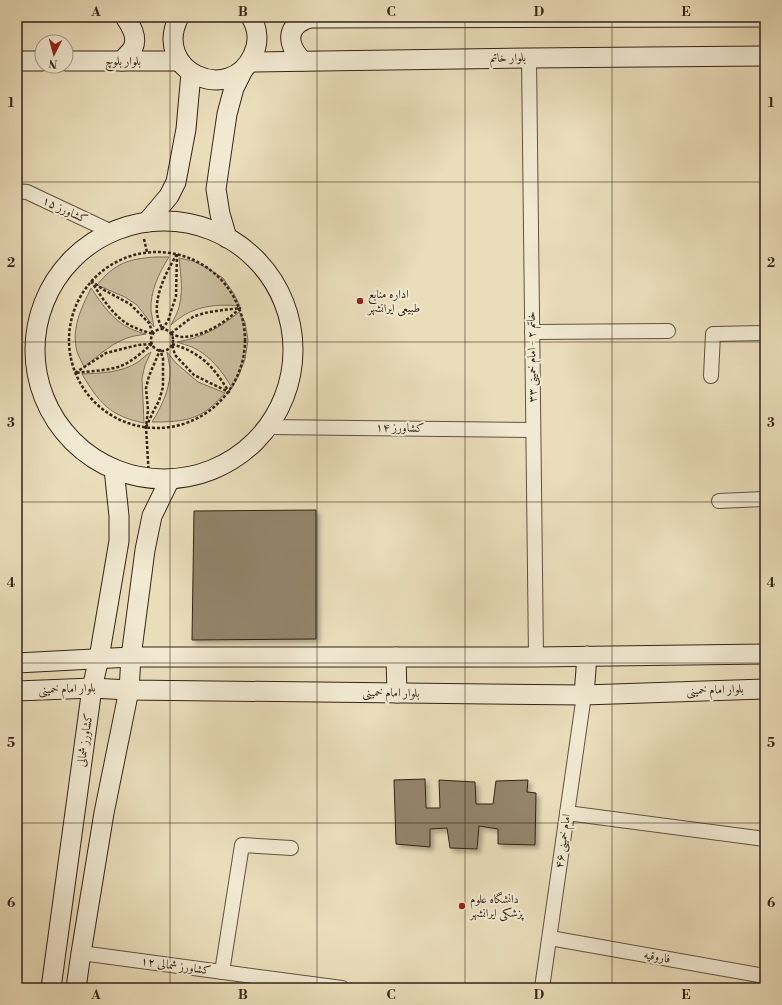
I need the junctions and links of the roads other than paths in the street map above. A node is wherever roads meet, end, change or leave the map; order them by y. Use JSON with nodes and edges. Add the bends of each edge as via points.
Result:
{"nodes":[{"id":1,"x":125,"y":17,"type":"edge"},
{"id":2,"x":179,"y":17,"type":"edge"},
{"id":3,"x":251,"y":17,"type":"edge"},
{"id":4,"x":504,"y":17,"type":"edge"},
{"id":5,"x":765,"y":17,"type":"edge"},
{"id":6,"x":301,"y":18,"type":"edge"},
{"id":7,"x":765,"y":56,"type":"edge"},
{"id":8,"x":529,"y":58,"type":"junction"},
{"id":9,"x":17,"y":61,"type":"edge"},
{"id":10,"x":34,"y":61,"type":"edge"},
{"id":11,"x":74,"y":61,"type":"edge"},
{"id":12,"x":122,"y":61,"type":"junction"},
{"id":13,"x":303,"y":61,"type":"junction"},
{"id":14,"x":247,"y":66,"type":"junction"},
{"id":15,"x":185,"y":67,"type":"junction"},
{"id":16,"x":17,"y":191,"type":"edge"},
{"id":17,"x":147,"y":222,"type":"junction"},
{"id":18,"x":112,"y":232,"type":"junction"},
{"id":19,"x":227,"y":238,"type":"junction"},
{"id":20,"x":668,"y":331,"type":"dead end"},
{"id":21,"x":532,"y":332,"type":"junction"},
{"id":22,"x":765,"y":333,"type":"edge"},
{"id":23,"x":711,"y":376,"type":"dead end"},
{"id":24,"x":267,"y":427,"type":"junction"},
{"id":25,"x":533,"y":430,"type":"junction"},
{"id":26,"x":114,"y":469,"type":"junction"},
{"id":27,"x":170,"y":479,"type":"junction"},
{"id":28,"x":765,"y":499,"type":"edge"},
{"id":29,"x":719,"y":501,"type":"dead end"},
{"id":30,"x":765,"y":654,"type":"edge"},
{"id":31,"x":587,"y":656,"type":"junction"},
{"id":32,"x":131,"y":657,"type":"junction"},
{"id":33,"x":396,"y":657,"type":"junction"},
{"id":34,"x":536,"y":657,"type":"junction"},
{"id":35,"x":99,"y":658,"type":"junction"},
{"id":36,"x":17,"y":663,"type":"edge"},
{"id":37,"x":92,"y":688,"type":"junction"},
{"id":38,"x":765,"y":689,"type":"edge"},
{"id":39,"x":129,"y":690,"type":"junction"},
{"id":40,"x":17,"y":691,"type":"edge"},
{"id":41,"x":397,"y":693,"type":"junction"},
{"id":42,"x":584,"y":695,"type":"junction"},
{"id":43,"x":567,"y":813,"type":"junction"},
{"id":44,"x":765,"y":839,"type":"edge"},
{"id":45,"x":291,"y":848,"type":"dead end"},
{"id":46,"x":550,"y":938,"type":"junction"},
{"id":47,"x":81,"y":953,"type":"junction"},
{"id":48,"x":222,"y":972,"type":"junction"},
{"id":49,"x":765,"y":976,"type":"edge"},
{"id":50,"x":51,"y":988,"type":"edge"},
{"id":51,"x":76,"y":988,"type":"edge"},
{"id":52,"x":342,"y":988,"type":"edge"},
{"id":53,"x":542,"y":988,"type":"edge"}],
"edges":[{"from":1,"to":12,"type":"main road","via":[[134,34],[134,42],[133,48]]},
{"from":2,"to":15,"type":"main road","via":[[173,37],[174,49]]},
{"from":3,"to":14,"type":"main road","via":[[257,37],[256,50]]},
{"from":4,"to":5,"type":"main road"},
{"from":4,"to":6,"type":"main road"},
{"from":6,"to":13,"type":"main road","via":[[292,32],[292,41],[293,48]]},
{"from":7,"to":8,"type":"main road","name":"بلوار خاتم"},
{"from":8,"to":13,"type":"main road","name":"بلوار خاتم"},
{"from":8,"to":21,"type":"street","name":"خاتم ۲ - امام خمینی ۳۳"},
{"from":9,"to":10,"type":"main road"},
{"from":11,"to":12,"type":"main road","name":"بلوار بلوچ"},
{"from":12,"to":15,"type":"main road","name":"بلوار بلوچ"},
{"from":13,"to":14,"type":"main road","name":"بلوار خاتم"},
{"from":14,"to":15,"type":"main road","name":"بلوار بلوچ","via":[[234,76],[212,80],[201,78]]},
{"from":14,"to":19,"type":"main road","via":[[234,88],[227,114],[216,189]]},
{"from":15,"to":17,"type":"main road","via":[[186,129],[176,182],[169,196]]},
{"from":16,"to":18,"type":"street","name":"کشاورز ۱۵","via":[[27,192]]},
{"from":17,"to":18,"type":"main road"},
{"from":17,"to":19,"type":"main road","via":[[171,221],[192,224]]},
{"from":18,"to":26,"type":"main road","via":[[79,253],[52,284],[38,318],[34,355],[41,390],[57,423],[82,450]]},
{"from":19,"to":24,"type":"main road","via":[[251,255],[266,271],[288,312],[293,343],[289,384],[277,413]]},
{"from":20,"to":21,"type":"street"},
{"from":21,"to":25,"type":"street","name":"خاتم ۲ - امام خمینی ۳۳"},
{"from":22,"to":23,"type":"street","via":[[713,334]]},
{"from":24,"to":25,"type":"street","name":"کشاورز ۱۴"},
{"from":24,"to":27,"type":"main road","via":[[251,445],[230,461],[206,472]]},
{"from":25,"to":34,"type":"street","name":"خاتم ۲ - امام خمینی ۳۳"},
{"from":26,"to":27,"type":"main road","via":[[149,478]]},
{"from":26,"to":35,"type":"main road","name":"کشاورز شمالی","via":[[119,541]]},
{"from":27,"to":32,"type":"main road","via":[[152,516]]},
{"from":28,"to":29,"type":"street"},
{"from":30,"to":31,"type":"main road"},
{"from":31,"to":34,"type":"main road"},
{"from":31,"to":42,"type":"main road"},
{"from":32,"to":33,"type":"main road"},
{"from":32,"to":35,"type":"main road"},
{"from":32,"to":39,"type":"main road"},
{"from":33,"to":34,"type":"main road"},
{"from":33,"to":41,"type":"main road"},
{"from":35,"to":36,"type":"main road"},
{"from":35,"to":37,"type":"main road","name":"کشاورز شمالی"},
{"from":37,"to":39,"type":"main road","name":"بلوار امام خمینی"},
{"from":37,"to":40,"type":"main road","name":"بلوار امام خمینی"},
{"from":37,"to":50,"type":"main road","name":"کشاورز شمالی"},
{"from":38,"to":42,"type":"main road","name":"بلوار امام خمینی"},
{"from":39,"to":41,"type":"main road","name":"بلوار امام خمینی"},
{"from":39,"to":47,"type":"main road","via":[[104,813]]},
{"from":41,"to":42,"type":"main road","name":"بلوار امام خمینی"},
{"from":42,"to":43,"type":"street","name":"امام خمینی ۴۶"},
{"from":43,"to":44,"type":"street"},
{"from":43,"to":46,"type":"street","name":"امام خمینی ۴۶"},
{"from":45,"to":48,"type":"street","via":[[242,845]]},
{"from":46,"to":49,"type":"street","name":"فاروقیه"},
{"from":46,"to":53,"type":"street","name":"امام خمینی ۴۶"},
{"from":47,"to":48,"type":"street","name":"کشاورز شمالی ۱۲"},
{"from":47,"to":51,"type":"main road"},
{"from":48,"to":52,"type":"street","name":"کشاورز شمالی ۱۲"}]}
